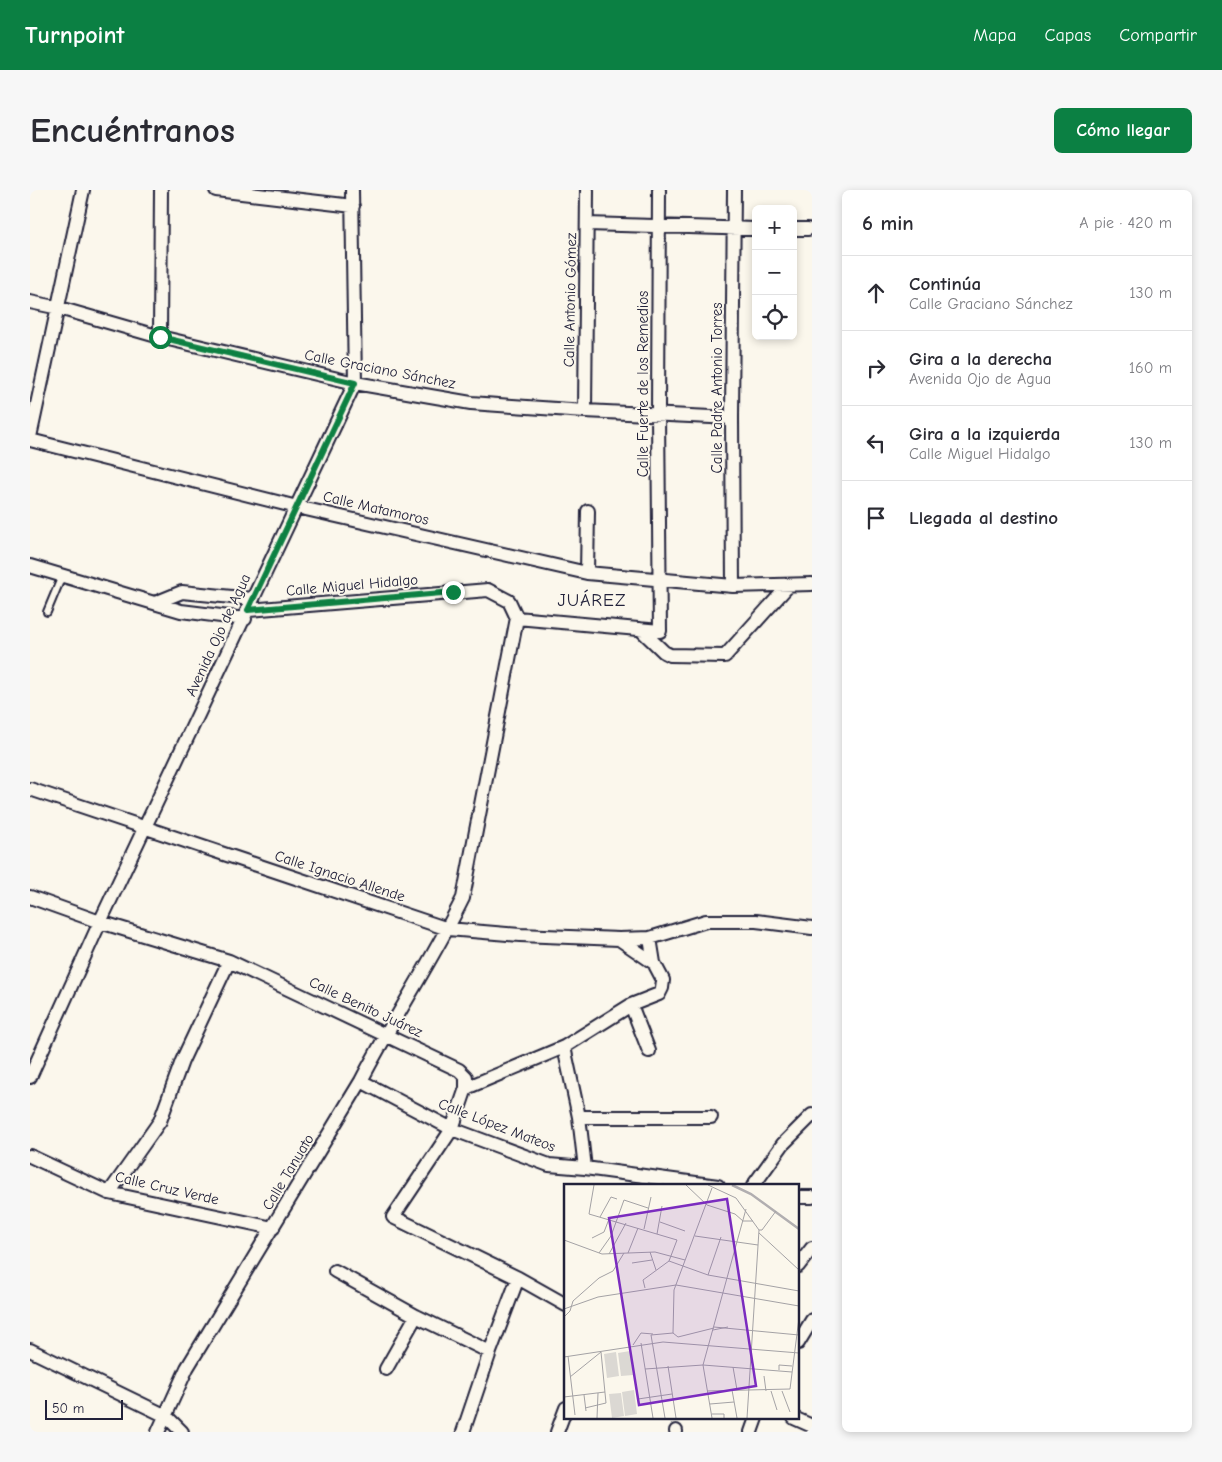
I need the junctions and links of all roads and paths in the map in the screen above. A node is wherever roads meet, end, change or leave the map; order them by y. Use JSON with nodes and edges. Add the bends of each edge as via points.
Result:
{"nodes":[{"id":1,"x":82,"y":190,"type":"edge"},
{"id":2,"x":161,"y":190,"type":"edge"},
{"id":3,"x":216,"y":190,"type":"edge"},
{"id":4,"x":352,"y":190,"type":"edge"},
{"id":5,"x":587,"y":190,"type":"edge"},
{"id":6,"x":659,"y":190,"type":"edge"},
{"id":7,"x":734,"y":190,"type":"edge"},
{"id":8,"x":353,"y":206,"type":"junction"},
{"id":9,"x":587,"y":224,"type":"junction"},
{"id":10,"x":660,"y":226,"type":"junction"},
{"id":11,"x":734,"y":229,"type":"junction"},
{"id":12,"x":752,"y":229,"type":"edge"},
{"id":13,"x":797,"y":229,"type":"edge"},
{"id":14,"x":808,"y":229,"type":"dead end"},
{"id":15,"x":30,"y":302,"type":"edge"},
{"id":16,"x":59,"y":308,"type":"junction"},
{"id":17,"x":160,"y":337,"type":"junction"},
{"id":18,"x":355,"y":383,"type":"junction"},
{"id":19,"x":585,"y":411,"type":"junction"},
{"id":20,"x":658,"y":415,"type":"junction"},
{"id":21,"x":732,"y":418,"type":"junction"},
{"id":22,"x":30,"y":439,"type":"edge"},
{"id":23,"x":297,"y":507,"type":"junction"},
{"id":24,"x":588,"y":512,"type":"dead end"},
{"id":25,"x":30,"y":566,"type":"edge"},
{"id":26,"x":587,"y":573,"type":"junction"},
{"id":27,"x":62,"y":576,"type":"junction"},
{"id":28,"x":659,"y":579,"type":"junction"},
{"id":29,"x":812,"y":584,"type":"edge"},
{"id":30,"x":789,"y":585,"type":"junction"},
{"id":31,"x":734,"y":586,"type":"junction"},
{"id":32,"x":156,"y":603,"type":"junction"},
{"id":33,"x":249,"y":609,"type":"junction"},
{"id":34,"x":47,"y":612,"type":"dead end"},
{"id":35,"x":517,"y":618,"type":"junction"},
{"id":36,"x":640,"y":629,"type":"junction"},
{"id":37,"x":30,"y":789,"type":"edge"},
{"id":38,"x":145,"y":828,"type":"junction"},
{"id":39,"x":30,"y":897,"type":"edge"},
{"id":40,"x":100,"y":922,"type":"junction"},
{"id":41,"x":812,"y":928,"type":"edge"},
{"id":42,"x":448,"y":930,"type":"junction"},
{"id":43,"x":650,"y":938,"type":"junction"},
{"id":44,"x":619,"y":939,"type":"junction"},
{"id":45,"x":229,"y":961,"type":"junction"},
{"id":46,"x":654,"y":962,"type":"junction"},
{"id":47,"x":631,"y":1005,"type":"junction"},
{"id":48,"x":385,"y":1034,"type":"junction"},
{"id":49,"x":564,"y":1047,"type":"junction"},
{"id":50,"x":649,"y":1051,"type":"dead end"},
{"id":51,"x":30,"y":1077,"type":"edge"},
{"id":52,"x":361,"y":1081,"type":"junction"},
{"id":53,"x":466,"y":1088,"type":"junction"},
{"id":54,"x":812,"y":1115,"type":"edge"},
{"id":55,"x":578,"y":1117,"type":"junction"},
{"id":56,"x":712,"y":1117,"type":"dead end"},
{"id":57,"x":452,"y":1128,"type":"junction"},
{"id":58,"x":30,"y":1156,"type":"edge"},
{"id":59,"x":585,"y":1168,"type":"junction"},
{"id":60,"x":703,"y":1184,"type":"edge"},
{"id":61,"x":754,"y":1184,"type":"edge"},
{"id":62,"x":109,"y":1193,"type":"junction"},
{"id":63,"x":273,"y":1228,"type":"junction"},
{"id":64,"x":812,"y":1248,"type":"edge"},
{"id":65,"x":800,"y":1263,"type":"edge"},
{"id":66,"x":335,"y":1271,"type":"dead end"},
{"id":67,"x":518,"y":1278,"type":"junction"},
{"id":68,"x":564,"y":1304,"type":"edge"},
{"id":69,"x":416,"y":1316,"type":"junction"},
{"id":70,"x":812,"y":1320,"type":"edge"},
{"id":71,"x":800,"y":1340,"type":"edge"},
{"id":72,"x":30,"y":1350,"type":"edge"},
{"id":73,"x":490,"y":1352,"type":"junction"},
{"id":74,"x":386,"y":1369,"type":"dead end"},
{"id":75,"x":564,"y":1413,"type":"edge"},
{"id":76,"x":166,"y":1416,"type":"junction"},
{"id":77,"x":755,"y":1420,"type":"edge"},
{"id":78,"x":798,"y":1420,"type":"edge"},
{"id":79,"x":812,"y":1426,"type":"edge"},
{"id":80,"x":158,"y":1432,"type":"edge"},
{"id":81,"x":182,"y":1432,"type":"edge"},
{"id":82,"x":463,"y":1432,"type":"edge"},
{"id":83,"x":557,"y":1432,"type":"edge"},
{"id":84,"x":751,"y":1432,"type":"edge"}],
"edges":[{"from":1,"to":16,"type":"street"},
{"from":2,"to":17,"type":"street"},
{"from":3,"to":8,"type":"street"},
{"from":4,"to":8,"type":"street","name":"Avenida Ojo de Agua"},
{"from":5,"to":9,"type":"street","name":"Calle Antonio Gómez"},
{"from":6,"to":10,"type":"street","name":"Calle Fuerte de los Remedios"},
{"from":7,"to":11,"type":"street","name":"Calle Padre Antonio Torres"},
{"from":8,"to":18,"type":"street","name":"Avenida Ojo de Agua"},
{"from":9,"to":10,"type":"street"},
{"from":9,"to":19,"type":"street","name":"Calle Antonio Gómez"},
{"from":10,"to":11,"type":"street"},
{"from":10,"to":20,"type":"street","name":"Calle Fuerte de los Remedios"},
{"from":11,"to":12,"type":"street"},
{"from":11,"to":21,"type":"street","name":"Calle Padre Antonio Torres"},
{"from":13,"to":14,"type":"street"},
{"from":15,"to":16,"type":"street","name":"Calle Graciano Sánchez"},
{"from":16,"to":17,"type":"street","name":"Calle Graciano Sánchez"},
{"from":16,"to":22,"type":"street"},
{"from":17,"to":18,"type":"street","name":"Calle Graciano Sánchez"},
{"from":18,"to":19,"type":"street","name":"Calle Graciano Sánchez","via":[[471,403]]},
{"from":18,"to":23,"type":"street","name":"Avenida Ojo de Agua"},
{"from":19,"to":20,"type":"street","name":"Calle Graciano Sánchez"},
{"from":20,"to":21,"type":"street","name":"Calle Graciano Sánchez"},
{"from":20,"to":28,"type":"street","name":"Calle Fuerte de los Remedios"},
{"from":21,"to":31,"type":"street","name":"Calle Padre Antonio Torres"},
{"from":22,"to":23,"type":"street","name":"Calle Matamoros"},
{"from":23,"to":26,"type":"street","name":"Calle Matamoros"},
{"from":23,"to":33,"type":"street","name":"Avenida Ojo de Agua"},
{"from":24,"to":26,"type":"street"},
{"from":25,"to":27,"type":"street","name":"Calle Miguel Hidalgo"},
{"from":26,"to":28,"type":"street","name":"Calle Matamoros"},
{"from":27,"to":32,"type":"street","name":"Calle Miguel Hidalgo"},
{"from":27,"to":34,"type":"lane"},
{"from":28,"to":31,"type":"street"},
{"from":28,"to":36,"type":"street","via":[[660,631]]},
{"from":29,"to":30,"type":"street"},
{"from":30,"to":31,"type":"street"},
{"from":30,"to":36,"type":"street","via":[[725,656],[670,655]]},
{"from":32,"to":33,"type":"street","name":"Calle Miguel Hidalgo","via":[[181,611]]},
{"from":32,"to":33,"type":"street","name":"Calle Miguel Hidalgo","via":[[182,592]]},
{"from":33,"to":35,"type":"street","name":"Calle Miguel Hidalgo","via":[[488,590],[508,601]]},
{"from":33,"to":38,"type":"street","name":"Avenida Ojo de Agua"},
{"from":35,"to":36,"type":"street"},
{"from":35,"to":42,"type":"street","name":"Calle Tanuato","via":[[463,898]]},
{"from":37,"to":38,"type":"street","name":"Calle Ignacio Allende"},
{"from":38,"to":40,"type":"street","name":"Avenida Ojo de Agua"},
{"from":38,"to":42,"type":"street","name":"Calle Ignacio Allende"},
{"from":39,"to":40,"type":"street","name":"Calle Benito Juárez"},
{"from":40,"to":45,"type":"street","name":"Calle Benito Juárez"},
{"from":40,"to":51,"type":"street","name":"Avenida Ojo de Agua"},
{"from":41,"to":43,"type":"street","name":"Calle Ignacio Allende","via":[[756,921],[706,921]]},
{"from":42,"to":44,"type":"street","name":"Calle Ignacio Allende"},
{"from":42,"to":48,"type":"street","name":"Calle Tanuato"},
{"from":43,"to":44,"type":"street","name":"Calle Ignacio Allende"},
{"from":43,"to":46,"type":"street"},
{"from":44,"to":46,"type":"street"},
{"from":45,"to":48,"type":"street","name":"Calle Benito Juárez"},
{"from":45,"to":62,"type":"street","via":[[182,1061],[160,1121]]},
{"from":46,"to":47,"type":"street","via":[[663,980],[659,994]]},
{"from":47,"to":49,"type":"street"},
{"from":47,"to":50,"type":"street"},
{"from":48,"to":52,"type":"street","name":"Calle Tanuato"},
{"from":48,"to":53,"type":"street","name":"Calle Benito Juárez","via":[[459,1070],[466,1078]]},
{"from":49,"to":53,"type":"street"},
{"from":49,"to":55,"type":"street"},
{"from":52,"to":57,"type":"street","name":"Calle López Mateos"},
{"from":52,"to":63,"type":"street","name":"Calle Tanuato"},
{"from":53,"to":57,"type":"street"},
{"from":54,"to":61,"type":"street","via":[[783,1144]]},
{"from":55,"to":56,"type":"street"},
{"from":55,"to":59,"type":"street"},
{"from":57,"to":59,"type":"street","name":"Calle López Mateos","via":[[549,1165]]},
{"from":57,"to":67,"type":"street","via":[[393,1217]]},
{"from":58,"to":62,"type":"street","name":"Calle Cruz Verde"},
{"from":59,"to":60,"type":"street","name":"Calle López Mateos"},
{"from":62,"to":63,"type":"street","name":"Calle Cruz Verde"},
{"from":63,"to":76,"type":"street","name":"Calle Tanuato","via":[[187,1368]]},
{"from":64,"to":65,"type":"street"},
{"from":66,"to":69,"type":"street"},
{"from":67,"to":68,"type":"street"},
{"from":67,"to":73,"type":"street"},
{"from":69,"to":73,"type":"street"},
{"from":69,"to":74,"type":"street"},
{"from":70,"to":71,"type":"street"},
{"from":72,"to":76,"type":"street"},
{"from":73,"to":82,"type":"street"},
{"from":75,"to":83,"type":"street"},
{"from":76,"to":80,"type":"street","name":"Calle Tanuato"},
{"from":76,"to":81,"type":"street"},
{"from":77,"to":84,"type":"street"},
{"from":78,"to":79,"type":"street"}]}
